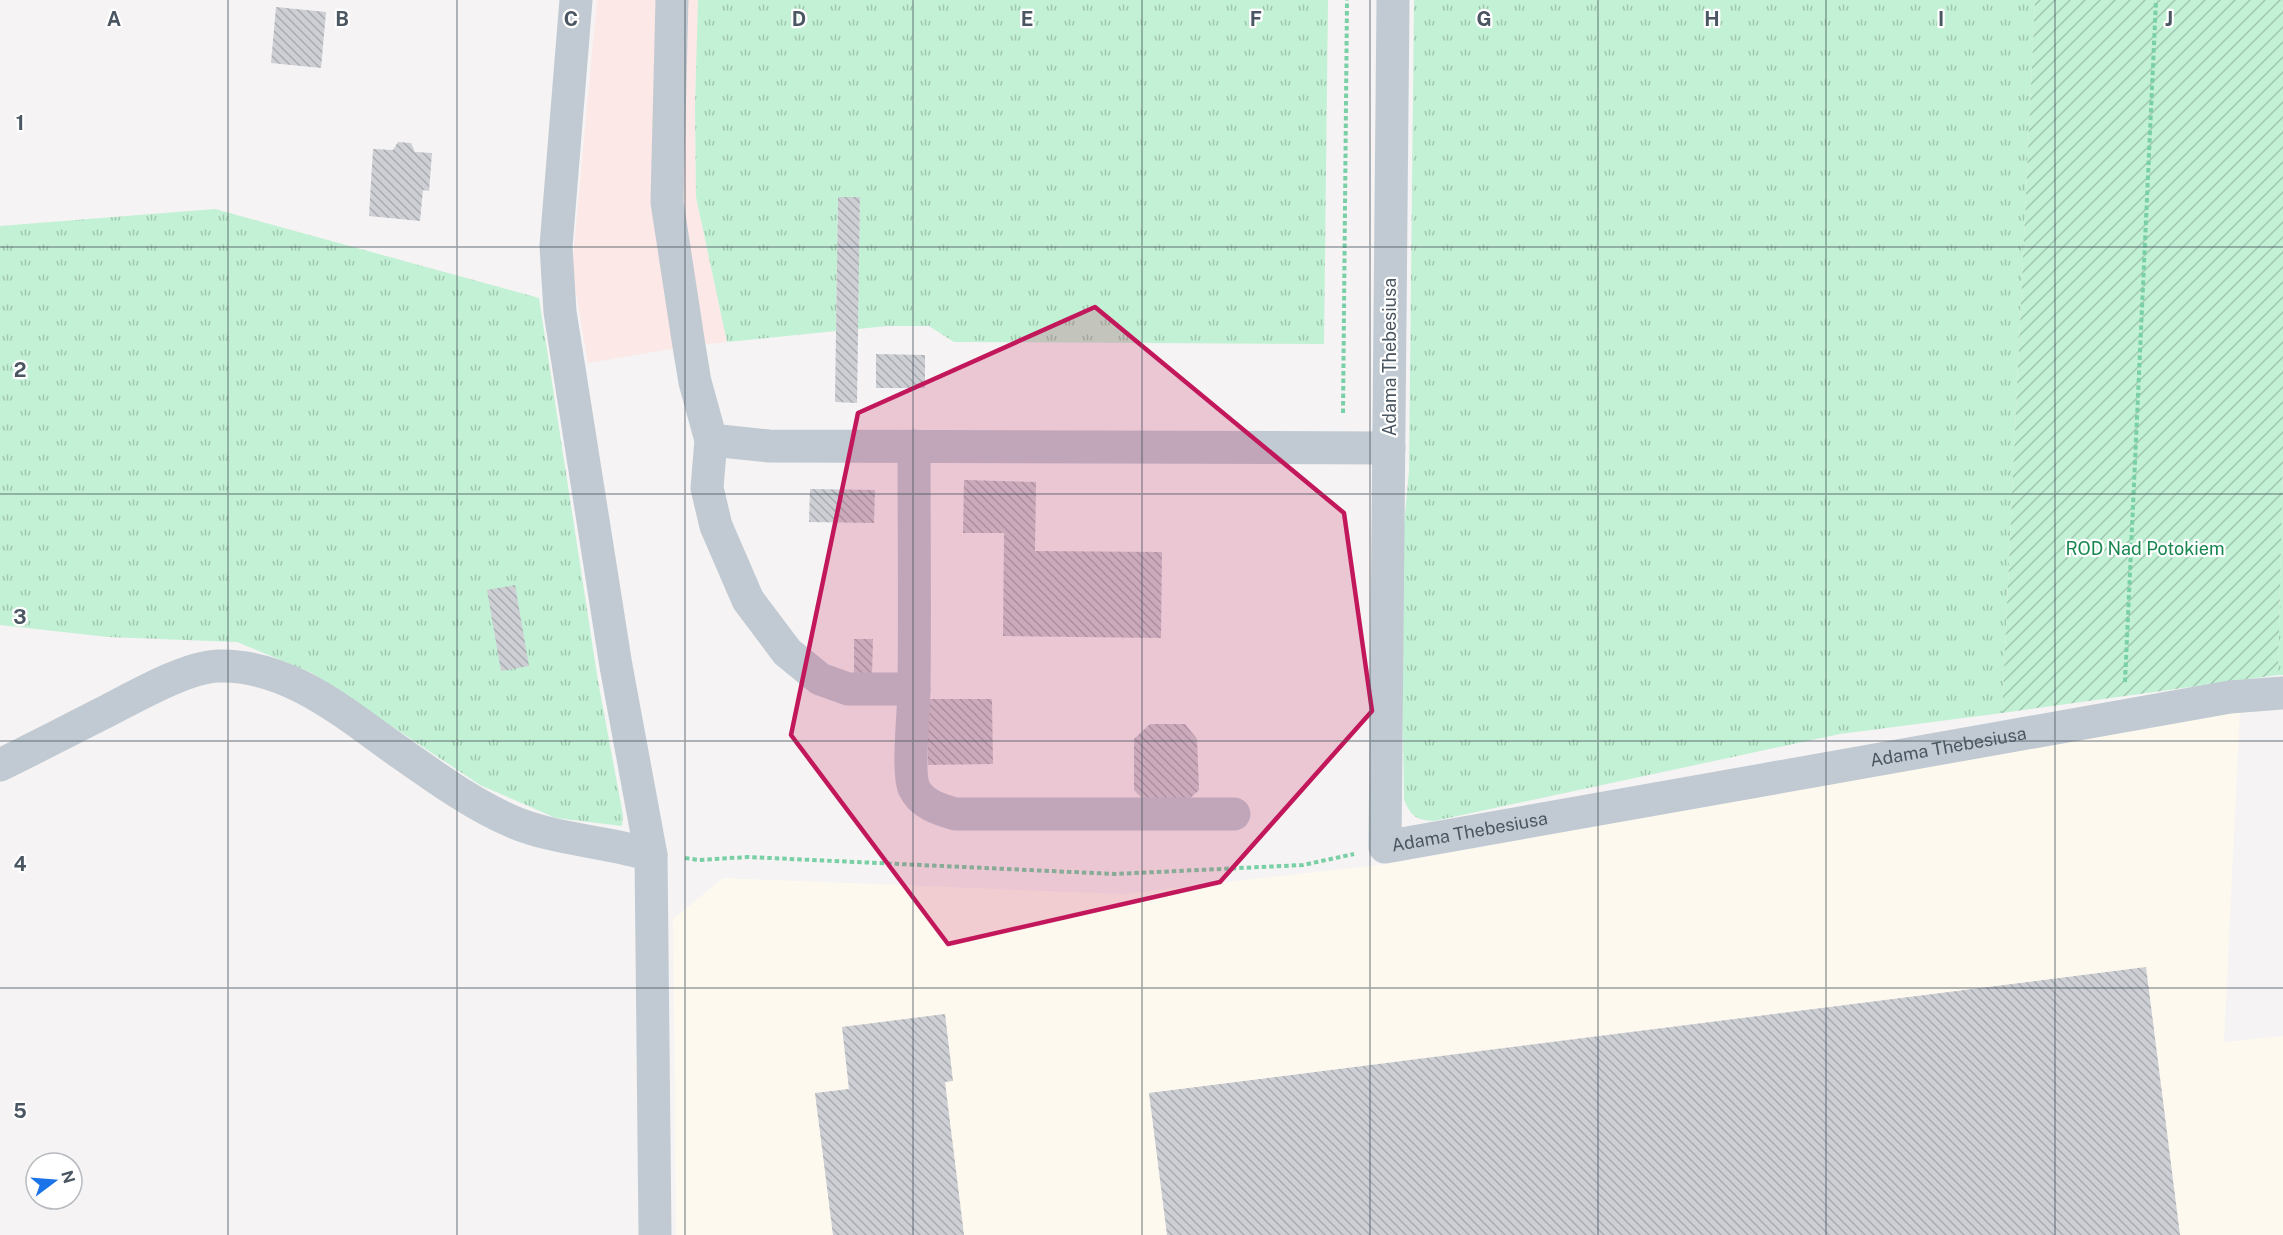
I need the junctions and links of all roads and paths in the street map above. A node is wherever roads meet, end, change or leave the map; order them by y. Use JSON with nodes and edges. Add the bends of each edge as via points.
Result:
{"nodes":[{"id":1,"x":576,"y":0,"type":"edge"},
{"id":2,"x":672,"y":0,"type":"edge"},
{"id":3,"x":1347,"y":0,"type":"edge"},
{"id":4,"x":1393,"y":0,"type":"edge"},
{"id":5,"x":2156,"y":0,"type":"edge"},
{"id":6,"x":711,"y":441,"type":"junction"},
{"id":7,"x":914,"y":446,"type":"junction"},
{"id":8,"x":1342,"y":447,"type":"junction"},
{"id":9,"x":1389,"y":448,"type":"junction"},
{"id":10,"x":914,"y":689,"type":"junction"},
{"id":11,"x":2283,"y":693,"type":"edge"},
{"id":12,"x":2127,"y":715,"type":"junction"},
{"id":13,"x":0,"y":765,"type":"edge"},
{"id":14,"x":1234,"y":814,"type":"dead end"},
{"id":15,"x":1385,"y":847,"type":"junction"},
{"id":16,"x":651,"y":855,"type":"junction"},
{"id":17,"x":655,"y":1235,"type":"edge"}],
"edges":[{"from":1,"to":16,"type":"street","via":[[556,246],[560,312],[616,666]]},
{"from":2,"to":6,"type":"street","via":[[667,202],[688,345]]},
{"from":3,"to":8,"type":"path"},
{"from":4,"to":9,"type":"street","name":"Adama Thebesiusa"},
{"from":5,"to":12,"type":"path","via":[[2126,643]]},
{"from":6,"to":7,"type":"street","via":[[769,446]]},
{"from":6,"to":10,"type":"street","via":[[707,488],[716,526],[747,600],[787,652],[820,679],[848,689]]},
{"from":7,"to":8,"type":"street"},
{"from":7,"to":10,"type":"street"},
{"from":8,"to":9,"type":"street"},
{"from":9,"to":15,"type":"street","name":"Adama Thebesiusa"},
{"from":10,"to":14,"type":"street","via":[[914,789],[939,810],[955,814]]},
{"from":11,"to":12,"type":"street","name":"Adama Thebesiusa","via":[[2230,697]]},
{"from":12,"to":15,"type":"street","name":"Adama Thebesiusa"},
{"from":13,"to":16,"type":"street","via":[[189,673],[216,666],[242,668],[279,677],[338,708],[473,801],[512,821]]},
{"from":15,"to":16,"type":"path","via":[[1304,865],[1115,874],[748,857],[699,860]]},
{"from":16,"to":17,"type":"street"}]}
